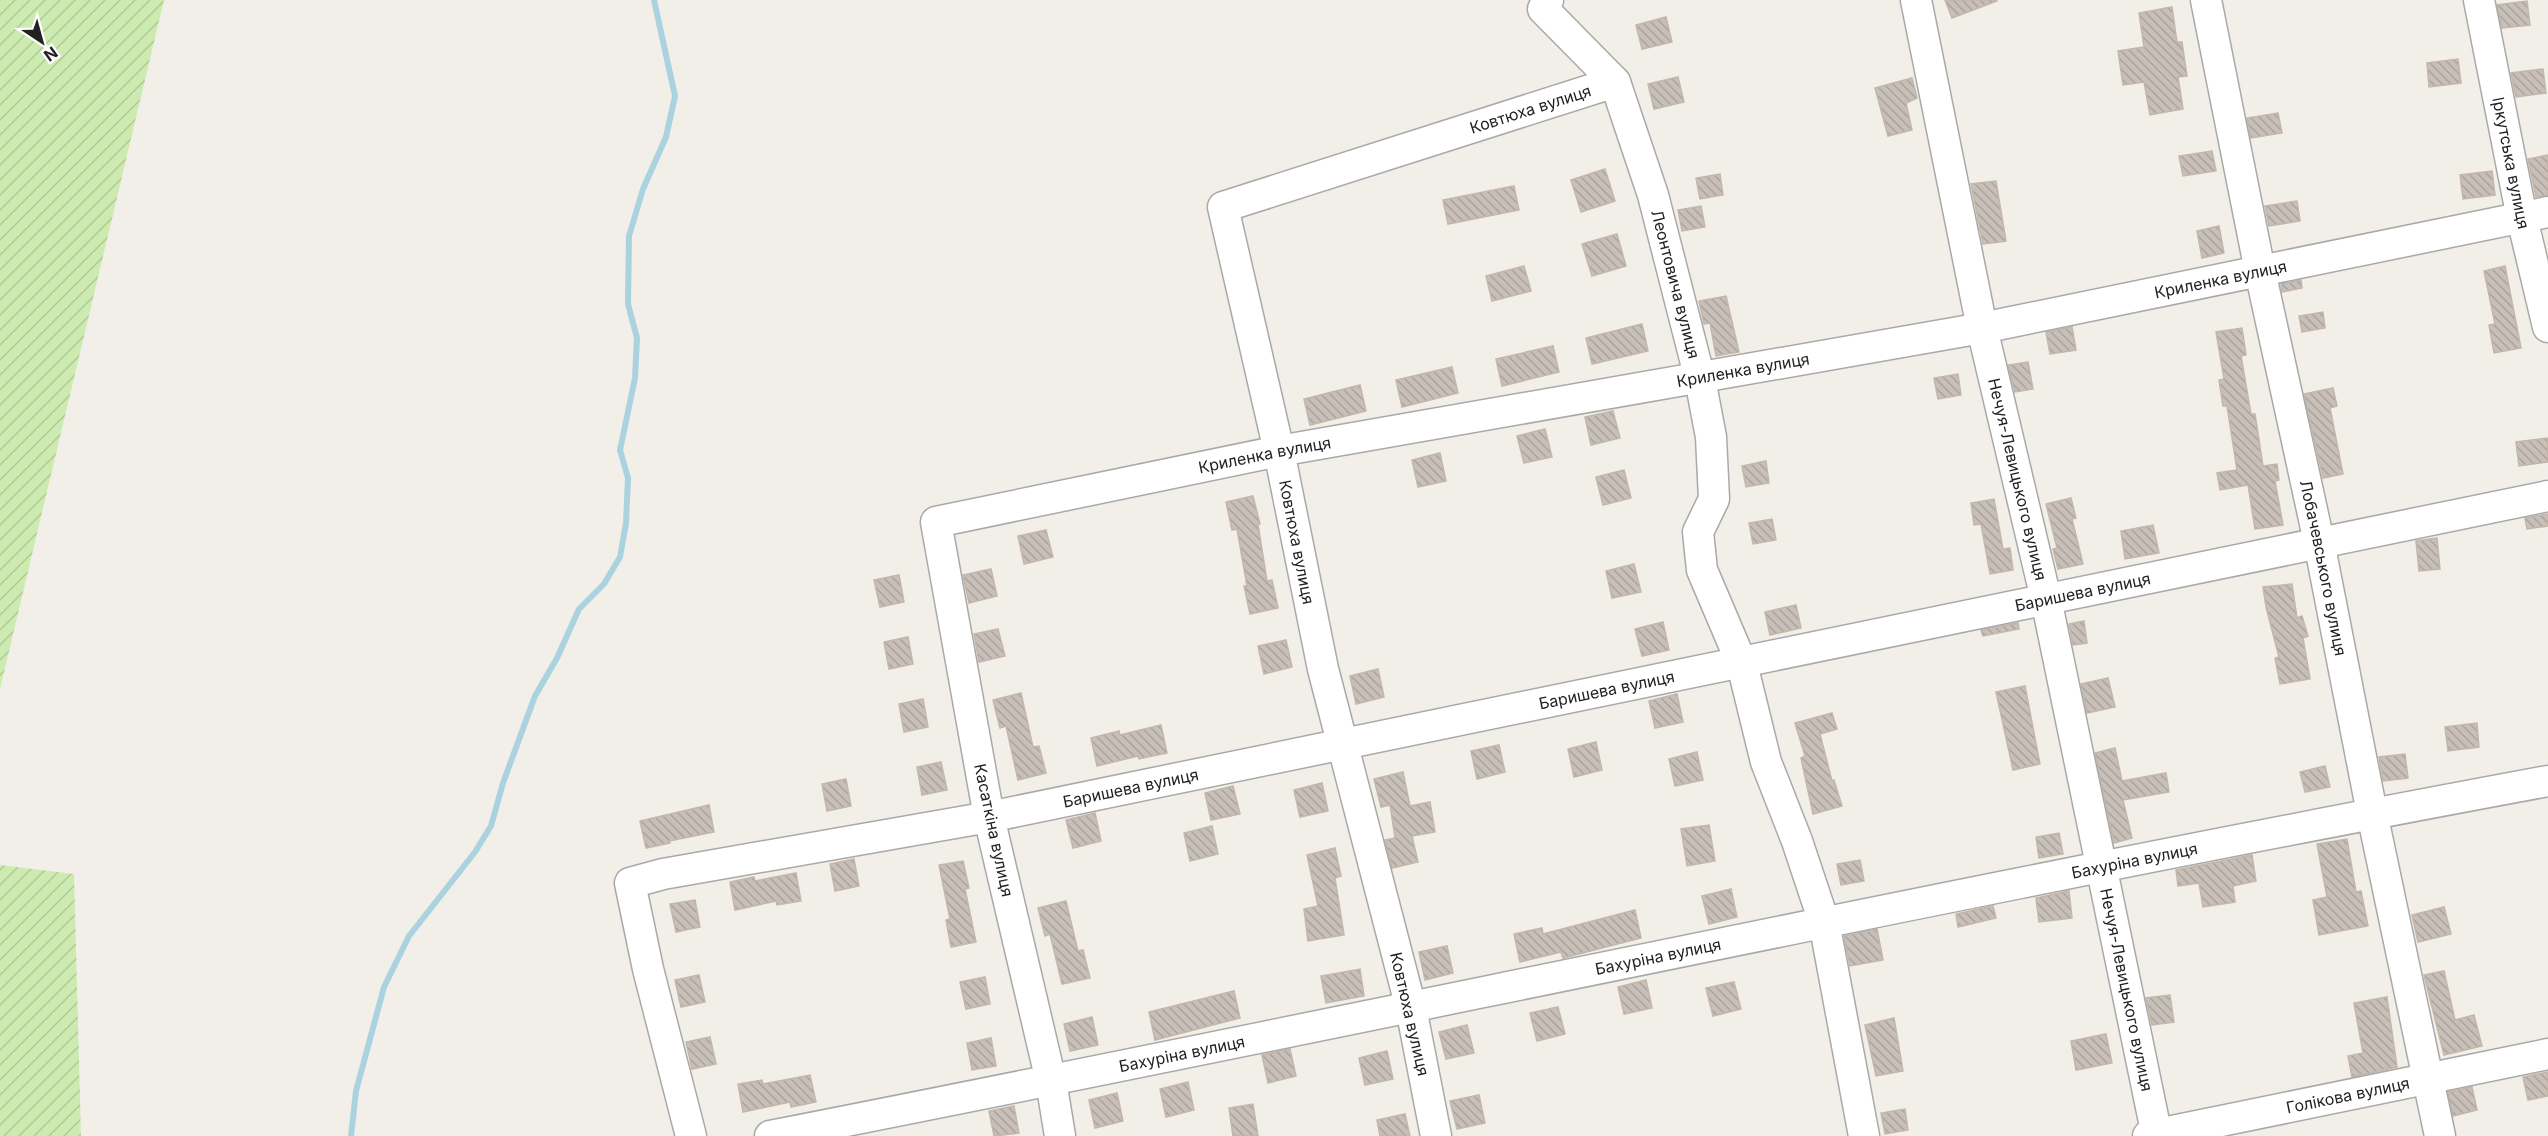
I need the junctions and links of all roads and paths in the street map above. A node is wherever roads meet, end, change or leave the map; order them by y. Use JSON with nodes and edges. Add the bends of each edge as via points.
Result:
{"nodes":[{"id":1,"x":1548,"y":0,"type":"edge"},
{"id":2,"x":1916,"y":0,"type":"edge"},
{"id":3,"x":2206,"y":0,"type":"edge"},
{"id":4,"x":2479,"y":0,"type":"edge"},
{"id":5,"x":1616,"y":82,"type":"junction"},
{"id":6,"x":2535,"y":215,"type":"edge"},
{"id":7,"x":2260,"y":271,"type":"junction"},
{"id":8,"x":2548,"y":327,"type":"edge"},
{"id":9,"x":1982,"y":328,"type":"junction"},
{"id":10,"x":1700,"y":379,"type":"junction"},
{"id":11,"x":1279,"y":451,"type":"junction"},
{"id":12,"x":2548,"y":496,"type":"edge"},
{"id":13,"x":936,"y":522,"type":"joint"},
{"id":14,"x":2319,"y":542,"type":"junction"},
{"id":15,"x":2046,"y":599,"type":"junction"},
{"id":16,"x":1742,"y":664,"type":"junction"},
{"id":17,"x":1340,"y":743,"type":"junction"},
{"id":18,"x":2548,"y":781,"type":"edge"},
{"id":19,"x":2372,"y":813,"type":"junction"},
{"id":20,"x":989,"y":817,"type":"junction"},
{"id":21,"x":2102,"y":867,"type":"junction"},
{"id":22,"x":1824,"y":922,"type":"junction"},
{"id":23,"x":1411,"y":1008,"type":"junction"},
{"id":24,"x":2548,"y":1054,"type":"edge"},
{"id":25,"x":2429,"y":1078,"type":"junction"},
{"id":26,"x":1050,"y":1081,"type":"junction"},
{"id":27,"x":2154,"y":1135,"type":"edge"},
{"id":28,"x":691,"y":1136,"type":"edge"},
{"id":29,"x":770,"y":1136,"type":"edge"},
{"id":30,"x":1060,"y":1136,"type":"edge"},
{"id":31,"x":1436,"y":1136,"type":"edge"},
{"id":32,"x":1864,"y":1136,"type":"edge"},
{"id":33,"x":2440,"y":1136,"type":"edge"}],
"edges":[{"from":1,"to":5,"type":"street","via":[[1542,9]]},
{"from":2,"to":9,"type":"street","name":"Нечуя-Левицького вулиця"},
{"from":3,"to":7,"type":"street","name":"Лобачевського вулиця"},
{"from":4,"to":6,"type":"street","name":"Іркутська вулиця"},
{"from":5,"to":10,"type":"street","name":"Леонтовича вулиця","via":[[1653,195]]},
{"from":5,"to":11,"type":"street","name":"Ковтюха вулиця","via":[[1223,207]]},
{"from":6,"to":7,"type":"street","name":"Криленка вулиця"},
{"from":6,"to":8,"type":"street","name":"Іркутська вулиця"},
{"from":7,"to":9,"type":"street","name":"Криленка вулиця"},
{"from":7,"to":14,"type":"street","name":"Лобачевського вулиця"},
{"from":9,"to":10,"type":"street","name":"Криленка вулиця"},
{"from":9,"to":15,"type":"street","name":"Нечуя-Левицького вулиця"},
{"from":10,"to":11,"type":"street","name":"Криленка вулиця"},
{"from":10,"to":16,"type":"street","name":"Леонтовича вулиця","via":[[1711,437],[1714,500],[1698,532],[1702,570]]},
{"from":11,"to":13,"type":"street","name":"Криленка вулиця"},
{"from":11,"to":17,"type":"street","name":"Ковтюха вулиця"},
{"from":12,"to":14,"type":"street","name":"Баришева вулиця"},
{"from":13,"to":20,"type":"street","name":"Касаткіна вулиця"},
{"from":14,"to":15,"type":"street","name":"Баришева вулиця"},
{"from":14,"to":19,"type":"street","name":"Лобачевського вулиця"},
{"from":15,"to":16,"type":"street","name":"Баришева вулиця"},
{"from":15,"to":21,"type":"street","name":"Нечуя-Левицького вулиця"},
{"from":16,"to":17,"type":"street","name":"Баришева вулиця"},
{"from":16,"to":22,"type":"street","name":"Леонтовича вулиця","via":[[1766,762]]},
{"from":17,"to":20,"type":"street","name":"Баришева вулиця"},
{"from":17,"to":23,"type":"street","name":"Ковтюха вулиця"},
{"from":18,"to":19,"type":"street","name":"Бахуріна вулиця"},
{"from":19,"to":21,"type":"street","name":"Бахуріна вулиця"},
{"from":19,"to":25,"type":"street","name":"Лобачевського вулиця"},
{"from":20,"to":26,"type":"street","name":"Касаткіна вулиця"},
{"from":20,"to":28,"type":"street","name":"Баришева вулиця","via":[[630,883]]},
{"from":21,"to":22,"type":"street","name":"Бахуріна вулиця"},
{"from":21,"to":27,"type":"street","name":"Нечуя-Левицького вулиця"},
{"from":22,"to":23,"type":"street","name":"Бахуріна вулиця"},
{"from":22,"to":32,"type":"street","name":"Леонтовича вулиця"},
{"from":23,"to":26,"type":"street","name":"Бахуріна вулиця"},
{"from":23,"to":31,"type":"street","name":"Ковтюха вулиця"},
{"from":24,"to":25,"type":"street","name":"Голікова вулиця"},
{"from":25,"to":27,"type":"street","name":"Голікова вулиця"},
{"from":25,"to":33,"type":"street","name":"Лобачевського вулиця"},
{"from":26,"to":29,"type":"street","name":"Бахуріна вулиця"},
{"from":26,"to":30,"type":"street","name":"Касаткіна вулиця"}]}
